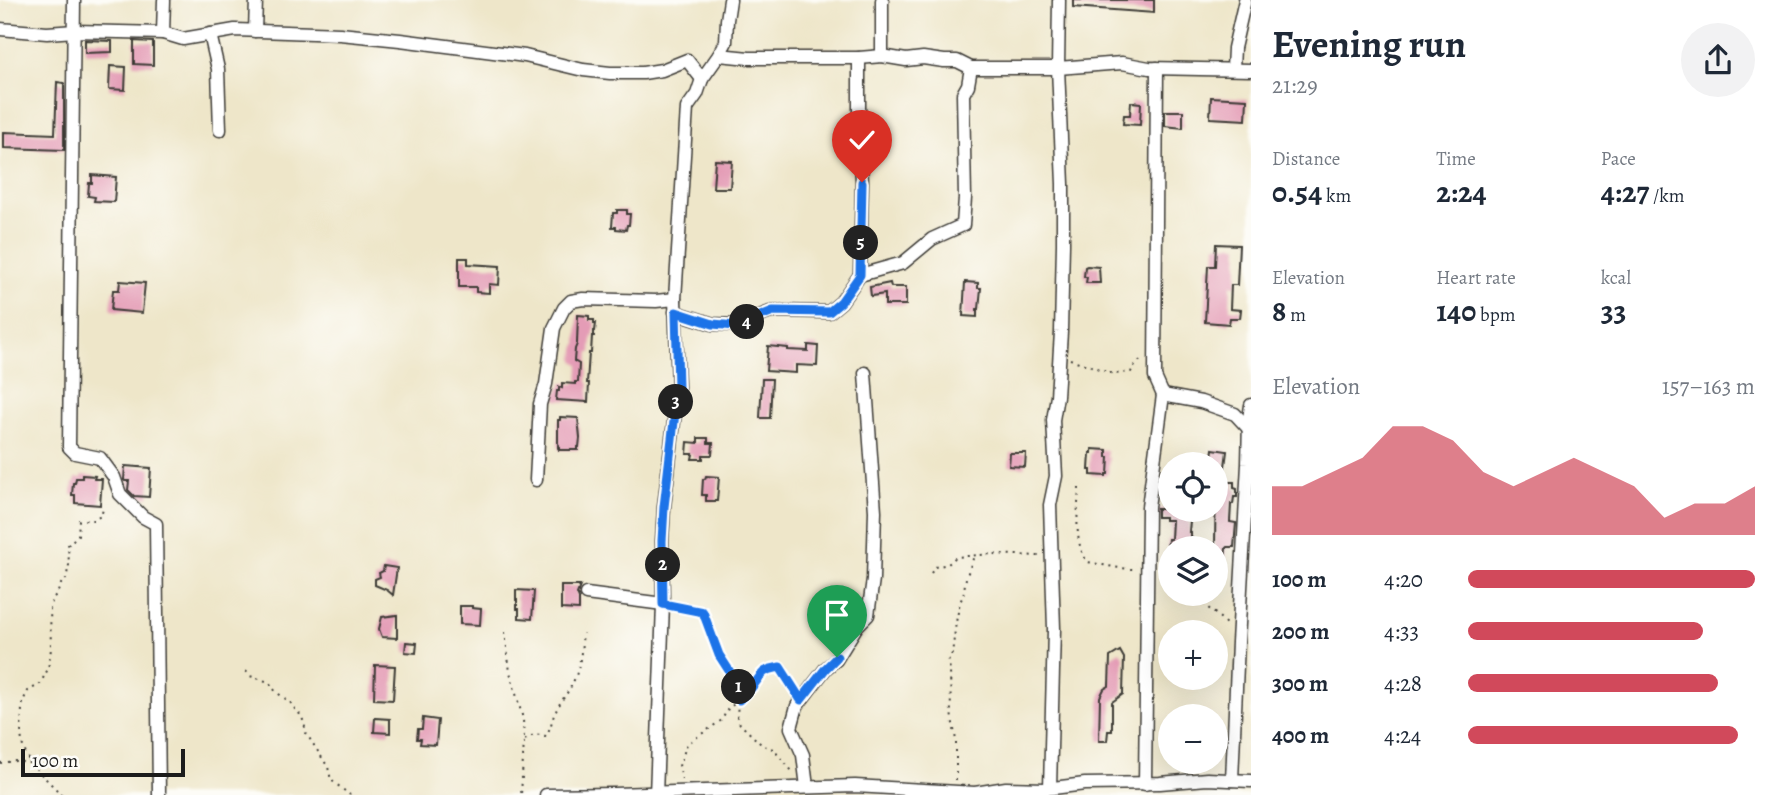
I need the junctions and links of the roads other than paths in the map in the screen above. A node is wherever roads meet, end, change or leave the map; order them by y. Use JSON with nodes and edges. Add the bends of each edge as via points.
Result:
{"nodes":[{"id":1,"x":74,"y":0,"type":"edge"},
{"id":2,"x":164,"y":0,"type":"edge"},
{"id":3,"x":256,"y":0,"type":"edge"},
{"id":4,"x":730,"y":0,"type":"edge"},
{"id":5,"x":881,"y":0,"type":"edge"},
{"id":6,"x":1059,"y":0,"type":"edge"},
{"id":7,"x":1245,"y":0,"type":"edge"},
{"id":8,"x":0,"y":29,"type":"edge"},
{"id":9,"x":255,"y":31,"type":"junction"},
{"id":10,"x":75,"y":32,"type":"junction"},
{"id":11,"x":163,"y":33,"type":"junction"},
{"id":12,"x":210,"y":34,"type":"junction"},
{"id":13,"x":719,"y":55,"type":"junction"},
{"id":14,"x":882,"y":56,"type":"junction"},
{"id":15,"x":859,"y":58,"type":"junction"},
{"id":16,"x":971,"y":68,"type":"junction"},
{"id":17,"x":1058,"y":68,"type":"junction"},
{"id":18,"x":1157,"y":68,"type":"junction"},
{"id":19,"x":1233,"y":69,"type":"junction"},
{"id":20,"x":1251,"y":70,"type":"edge"},
{"id":21,"x":702,"y":79,"type":"junction"},
{"id":22,"x":220,"y":130,"type":"dead end"},
{"id":23,"x":860,"y":275,"type":"junction"},
{"id":24,"x":675,"y":306,"type":"junction"},
{"id":25,"x":865,"y":373,"type":"dead end"},
{"id":26,"x":1163,"y":395,"type":"junction"},
{"id":27,"x":1251,"y":405,"type":"edge"},
{"id":28,"x":1250,"y":429,"type":"edge"},
{"id":29,"x":536,"y":480,"type":"dead end"},
{"id":30,"x":586,"y":594,"type":"dead end"},
{"id":31,"x":663,"y":604,"type":"junction"},
{"id":32,"x":1232,"y":780,"type":"junction"},
{"id":33,"x":1251,"y":781,"type":"edge"},
{"id":34,"x":1145,"y":784,"type":"junction"},
{"id":35,"x":807,"y":787,"type":"junction"},
{"id":36,"x":1050,"y":788,"type":"junction"},
{"id":37,"x":1167,"y":789,"type":"edge"},
{"id":38,"x":1031,"y":792,"type":"edge"},
{"id":39,"x":656,"y":794,"type":"edge"},
{"id":40,"x":159,"y":795,"type":"edge"},
{"id":41,"x":546,"y":795,"type":"edge"}],
"edges":[{"from":1,"to":10,"type":"street"},
{"from":2,"to":11,"type":"street"},
{"from":3,"to":9,"type":"street"},
{"from":4,"to":13,"type":"street","via":[[726,42]]},
{"from":5,"to":14,"type":"street"},
{"from":6,"to":17,"type":"street"},
{"from":7,"to":19,"type":"street"},
{"from":8,"to":10,"type":"street"},
{"from":9,"to":12,"type":"street"},
{"from":9,"to":21,"type":"street","via":[[401,40],[525,56],[610,73],[662,70],[687,60]]},
{"from":10,"to":11,"type":"street"},
{"from":10,"to":40,"type":"street","via":[[69,447],[75,453],[100,458],[120,494],[142,517],[156,524]]},
{"from":11,"to":12,"type":"street","via":[[183,39]]},
{"from":12,"to":22,"type":"street","via":[[218,69]]},
{"from":13,"to":15,"type":"street"},
{"from":13,"to":21,"type":"street"},
{"from":14,"to":15,"type":"street"},
{"from":14,"to":16,"type":"street","via":[[957,61]]},
{"from":15,"to":23,"type":"street"},
{"from":16,"to":17,"type":"street"},
{"from":16,"to":23,"type":"street","via":[[963,94],[963,225],[932,239],[903,263]]},
{"from":17,"to":18,"type":"street","via":[[1122,64]]},
{"from":17,"to":36,"type":"street","via":[[1063,244],[1053,420]]},
{"from":18,"to":19,"type":"street"},
{"from":18,"to":26,"type":"street","via":[[1155,377]]},
{"from":19,"to":20,"type":"street"},
{"from":21,"to":24,"type":"street","via":[[687,108]]},
{"from":23,"to":24,"type":"street","via":[[829,312],[773,311],[736,326],[713,324]]},
{"from":24,"to":29,"type":"street","via":[[656,301],[583,299],[571,301],[564,309],[554,328],[540,404]]},
{"from":24,"to":31,"type":"street","via":[[678,387],[664,507]]},
{"from":25,"to":35,"type":"street","via":[[875,511],[868,615],[794,711],[791,728],[803,755]]},
{"from":26,"to":28,"type":"street","via":[[1235,414]]},
{"from":26,"to":34,"type":"street","via":[[1148,507]]},
{"from":27,"to":28,"type":"street"},
{"from":28,"to":32,"type":"street"},
{"from":30,"to":31,"type":"street"},
{"from":31,"to":39,"type":"street"},
{"from":32,"to":33,"type":"street"},
{"from":32,"to":37,"type":"street","via":[[1207,779]]},
{"from":34,"to":36,"type":"street"},
{"from":34,"to":37,"type":"street"},
{"from":35,"to":38,"type":"street"},
{"from":35,"to":39,"type":"street"},
{"from":36,"to":38,"type":"street"},
{"from":39,"to":41,"type":"street"}]}
